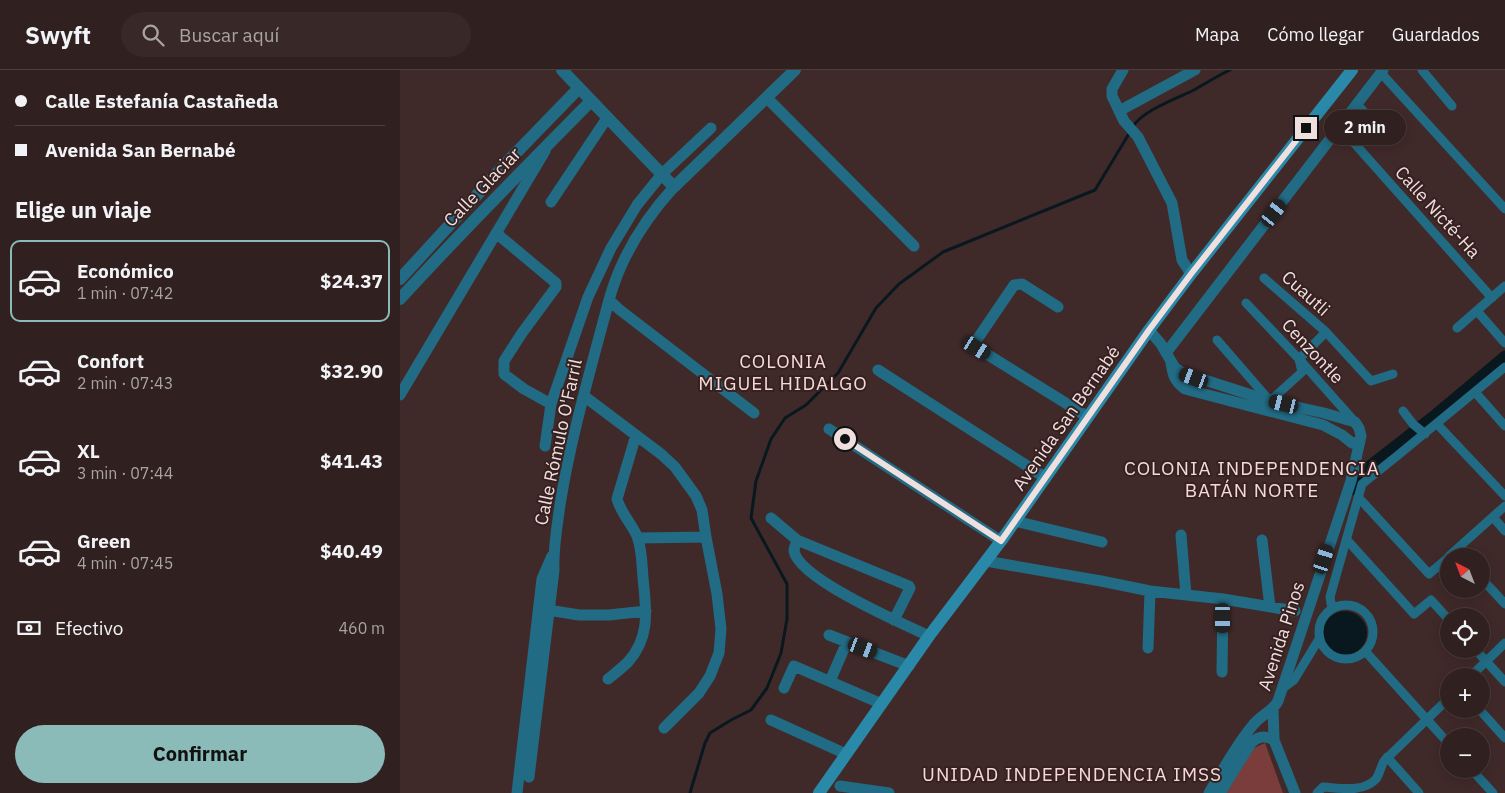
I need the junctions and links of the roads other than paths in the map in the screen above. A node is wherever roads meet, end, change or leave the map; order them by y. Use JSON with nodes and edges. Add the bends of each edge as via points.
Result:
{"nodes":[{"id":1,"x":562,"y":70,"type":"edge"},
{"id":2,"x":796,"y":70,"type":"edge"},
{"id":3,"x":1123,"y":70,"type":"edge"},
{"id":4,"x":1195,"y":70,"type":"edge"},
{"id":5,"x":1352,"y":70,"type":"edge"},
{"id":6,"x":1422,"y":70,"type":"edge"},
{"id":7,"x":1382,"y":71,"type":"edge"},
{"id":8,"x":579,"y":88,"type":"junction"},
{"id":9,"x":767,"y":98,"type":"junction"},
{"id":10,"x":591,"y":100,"type":"junction"},
{"id":11,"x":1357,"y":104,"type":"junction"},
{"id":12,"x":1452,"y":106,"type":"dead end"},
{"id":13,"x":1121,"y":116,"type":"junction"},
{"id":14,"x":607,"y":118,"type":"junction"},
{"id":15,"x":1339,"y":126,"type":"junction"},
{"id":16,"x":711,"y":128,"type":"dead end"},
{"id":17,"x":1387,"y":138,"type":"dead end"},
{"id":18,"x":548,"y":145,"type":"junction"},
{"id":19,"x":662,"y":174,"type":"junction"},
{"id":20,"x":674,"y":187,"type":"junction"},
{"id":21,"x":551,"y":202,"type":"dead end"},
{"id":22,"x":1505,"y":209,"type":"edge"},
{"id":23,"x":496,"y":233,"type":"junction"},
{"id":24,"x":914,"y":246,"type":"dead end"},
{"id":25,"x":1191,"y":274,"type":"junction"},
{"id":26,"x":1264,"y":278,"type":"dead end"},
{"id":27,"x":400,"y":279,"type":"edge"},
{"id":28,"x":1505,"y":286,"type":"edge"},
{"id":29,"x":1492,"y":298,"type":"junction"},
{"id":30,"x":400,"y":299,"type":"edge"},
{"id":31,"x":609,"y":300,"type":"junction"},
{"id":32,"x":1246,"y":303,"type":"dead end"},
{"id":33,"x":1058,"y":307,"type":"dead end"},
{"id":34,"x":1477,"y":310,"type":"junction"},
{"id":35,"x":1457,"y":328,"type":"dead end"},
{"id":36,"x":1149,"y":330,"type":"junction"},
{"id":37,"x":1326,"y":332,"type":"junction"},
{"id":38,"x":1217,"y":340,"type":"dead end"},
{"id":39,"x":1505,"y":343,"type":"edge"},
{"id":40,"x":1168,"y":357,"type":"junction"},
{"id":41,"x":1299,"y":359,"type":"junction"},
{"id":42,"x":1505,"y":367,"type":"edge"},
{"id":43,"x":878,"y":370,"type":"dead end"},
{"id":44,"x":1392,"y":374,"type":"dead end"},
{"id":45,"x":1475,"y":392,"type":"junction"},
{"id":46,"x":400,"y":394,"type":"edge"},
{"id":47,"x":584,"y":396,"type":"junction"},
{"id":48,"x":1270,"y":401,"type":"junction"},
{"id":49,"x":551,"y":404,"type":"junction"},
{"id":50,"x":1403,"y":411,"type":"dead end"},
{"id":51,"x":754,"y":414,"type":"dead end"},
{"id":52,"x":1088,"y":417,"type":"junction"},
{"id":53,"x":1355,"y":422,"type":"junction"},
{"id":54,"x":1437,"y":424,"type":"junction"},
{"id":55,"x":1505,"y":426,"type":"edge"},
{"id":56,"x":829,"y":429,"type":"dead end"},
{"id":57,"x":1424,"y":433,"type":"junction"},
{"id":58,"x":636,"y":435,"type":"junction"},
{"id":59,"x":1359,"y":442,"type":"junction"},
{"id":60,"x":545,"y":446,"type":"dead end"},
{"id":61,"x":1046,"y":478,"type":"junction"},
{"id":62,"x":1505,"y":496,"type":"edge"},
{"id":63,"x":1359,"y":498,"type":"junction"},
{"id":64,"x":1505,"y":506,"type":"edge"},
{"id":65,"x":1493,"y":517,"type":"junction"},
{"id":66,"x":771,"y":518,"type":"dead end"},
{"id":67,"x":1015,"y":521,"type":"junction"},
{"id":68,"x":1505,"y":530,"type":"edge"},
{"id":69,"x":1181,"y":536,"type":"dead end"},
{"id":70,"x":706,"y":537,"type":"junction"},
{"id":71,"x":638,"y":538,"type":"junction"},
{"id":72,"x":798,"y":540,"type":"junction"},
{"id":73,"x":1262,"y":540,"type":"dead end"},
{"id":74,"x":1347,"y":540,"type":"junction"},
{"id":75,"x":1001,"y":541,"type":"junction"},
{"id":76,"x":1102,"y":542,"type":"dead end"},
{"id":77,"x":1461,"y":548,"type":"edge"},
{"id":78,"x":553,"y":554,"type":"junction"},
{"id":79,"x":986,"y":561,"type":"junction"},
{"id":80,"x":1440,"y":566,"type":"edge"},
{"id":81,"x":1490,"y":588,"type":"edge"},
{"id":82,"x":1150,"y":591,"type":"junction"},
{"id":83,"x":1186,"y":595,"type":"junction"},
{"id":84,"x":1223,"y":599,"type":"junction"},
{"id":85,"x":1505,"y":604,"type":"edge"},
{"id":86,"x":1270,"y":606,"type":"junction"},
{"id":87,"x":1332,"y":609,"type":"junction"},
{"id":88,"x":548,"y":610,"type":"junction"},
{"id":89,"x":1440,"y":610,"type":"edge"},
{"id":90,"x":646,"y":611,"type":"junction"},
{"id":91,"x":1295,"y":611,"type":"dead end"},
{"id":92,"x":894,"y":620,"type":"junction"},
{"id":93,"x":829,"y":635,"type":"dead end"},
{"id":94,"x":929,"y":636,"type":"junction"},
{"id":95,"x":1319,"y":639,"type":"junction"},
{"id":96,"x":847,"y":642,"type":"junction"},
{"id":97,"x":1505,"y":643,"type":"edge"},
{"id":98,"x":1148,"y":648,"type":"dead end"},
{"id":99,"x":1365,"y":651,"type":"junction"},
{"id":100,"x":1483,"y":658,"type":"edge"},
{"id":101,"x":1486,"y":661,"type":"junction"},
{"id":102,"x":909,"y":666,"type":"junction"},
{"id":103,"x":1479,"y":668,"type":"edge"},
{"id":104,"x":1222,"y":672,"type":"dead end"},
{"id":105,"x":608,"y":679,"type":"dead end"},
{"id":106,"x":830,"y":681,"type":"junction"},
{"id":107,"x":1505,"y":682,"type":"edge"},
{"id":108,"x":784,"y":688,"type":"dead end"},
{"id":109,"x":1282,"y":689,"type":"junction"},
{"id":110,"x":882,"y":704,"type":"junction"},
{"id":111,"x":1440,"y":706,"type":"edge"},
{"id":112,"x":1273,"y":708,"type":"junction"},
{"id":113,"x":1487,"y":718,"type":"edge"},
{"id":114,"x":1426,"y":719,"type":"junction"},
{"id":115,"x":772,"y":720,"type":"dead end"},
{"id":116,"x":664,"y":728,"type":"dead end"},
{"id":117,"x":1440,"y":734,"type":"edge"},
{"id":118,"x":1505,"y":738,"type":"edge"},
{"id":119,"x":1274,"y":740,"type":"junction"},
{"id":120,"x":846,"y":754,"type":"junction"},
{"id":121,"x":1387,"y":757,"type":"junction"},
{"id":122,"x":529,"y":777,"type":"dead end"},
{"id":123,"x":828,"y":778,"type":"junction"},
{"id":124,"x":1479,"y":778,"type":"edge"},
{"id":125,"x":840,"y":789,"type":"edge"},
{"id":126,"x":517,"y":793,"type":"edge"},
{"id":127,"x":819,"y":793,"type":"edge"},
{"id":128,"x":889,"y":793,"type":"edge"},
{"id":129,"x":1209,"y":793,"type":"edge"},
{"id":130,"x":1220,"y":793,"type":"edge"},
{"id":131,"x":1295,"y":793,"type":"edge"},
{"id":132,"x":1317,"y":793,"type":"edge"},
{"id":133,"x":1420,"y":793,"type":"edge"},
{"id":134,"x":1493,"y":793,"type":"edge"}],
"edges":[{"from":1,"to":8,"type":"street"},
{"from":2,"to":9,"type":"street"},
{"from":3,"to":13,"type":"street","via":[[1112,89]]},
{"from":4,"to":13,"type":"street"},
{"from":5,"to":25,"type":"main road","name":"Avenida San Bernabé"},
{"from":6,"to":12,"type":"street"},
{"from":7,"to":11,"type":"street"},
{"from":7,"to":22,"type":"street"},
{"from":8,"to":10,"type":"street"},
{"from":8,"to":27,"type":"street","name":"Calle Glaciar"},
{"from":9,"to":20,"type":"street"},
{"from":9,"to":24,"type":"street"},
{"from":10,"to":14,"type":"street"},
{"from":10,"to":18,"type":"street","name":"Calle Glaciar"},
{"from":11,"to":15,"type":"street"},
{"from":11,"to":17,"type":"street"},
{"from":13,"to":25,"type":"street","via":[[1138,137],[1172,203],[1182,260]]},
{"from":14,"to":19,"type":"street"},
{"from":14,"to":21,"type":"street"},
{"from":15,"to":29,"type":"street","name":"Calle Nicté-Ha"},
{"from":15,"to":40,"type":"street"},
{"from":16,"to":19,"type":"street"},
{"from":18,"to":23,"type":"street"},
{"from":18,"to":30,"type":"street","name":"Calle Glaciar"},
{"from":19,"to":20,"type":"street"},
{"from":19,"to":49,"type":"street","via":[[637,205],[611,248],[588,297]]},
{"from":20,"to":31,"type":"street","name":"Calle Rómulo O'Farril","via":[[636,236],[614,280]]},
{"from":23,"to":46,"type":"street"},
{"from":23,"to":49,"type":"street","via":[[556,283],[504,361],[504,374]]},
{"from":25,"to":36,"type":"main road","name":"Avenida San Bernabé"},
{"from":26,"to":37,"type":"street","name":"Cuautli"},
{"from":28,"to":29,"type":"street"},
{"from":29,"to":34,"type":"street"},
{"from":31,"to":47,"type":"street","name":"Calle Rómulo O'Farril"},
{"from":31,"to":51,"type":"street"},
{"from":32,"to":41,"type":"street","name":"Cenzontle"},
{"from":33,"to":52,"type":"street","via":[[1017,284],[975,345]]},
{"from":34,"to":35,"type":"street"},
{"from":34,"to":39,"type":"street"},
{"from":36,"to":40,"type":"street"},
{"from":36,"to":52,"type":"main road","name":"Avenida San Bernabé"},
{"from":37,"to":41,"type":"street"},
{"from":37,"to":44,"type":"street","name":"Cuautli","via":[[1371,381]]},
{"from":38,"to":48,"type":"street"},
{"from":40,"to":48,"type":"street","via":[[1183,373]]},
{"from":40,"to":59,"type":"street","via":[[1173,376],[1185,389],[1324,425],[1352,443]]},
{"from":41,"to":48,"type":"street","via":[[1302,372]]},
{"from":41,"to":53,"type":"street","name":"Cenzontle"},
{"from":42,"to":45,"type":"street"},
{"from":43,"to":61,"type":"street"},
{"from":45,"to":54,"type":"street"},
{"from":45,"to":55,"type":"street"},
{"from":47,"to":58,"type":"street"},
{"from":47,"to":78,"type":"street","name":"Calle Rómulo O'Farril","via":[[563,484]]},
{"from":48,"to":53,"type":"street"},
{"from":49,"to":60,"type":"street"},
{"from":50,"to":57,"type":"street"},
{"from":52,"to":61,"type":"main road","name":"Avenida San Bernabé"},
{"from":53,"to":59,"type":"street","name":"Avenida Pinos","via":[[1360,432]]},
{"from":54,"to":57,"type":"street"},
{"from":54,"to":62,"type":"street"},
{"from":56,"to":75,"type":"street"},
{"from":57,"to":63,"type":"street","via":[[1362,484]]},
{"from":58,"to":70,"type":"street","via":[[675,467],[696,496],[702,510]]},
{"from":58,"to":71,"type":"street","via":[[617,499]]},
{"from":59,"to":109,"type":"street","name":"Avenida Pinos","via":[[1351,481]]},
{"from":61,"to":67,"type":"main road","name":"Avenida San Bernabé"},
{"from":63,"to":74,"type":"street"},
{"from":63,"to":80,"type":"street","via":[[1429,574]]},
{"from":64,"to":65,"type":"street"},
{"from":65,"to":68,"type":"street"},
{"from":65,"to":77,"type":"street"},
{"from":66,"to":72,"type":"street"},
{"from":67,"to":75,"type":"main road","name":"Avenida San Bernabé"},
{"from":67,"to":76,"type":"street"},
{"from":69,"to":83,"type":"street"},
{"from":70,"to":71,"type":"street"},
{"from":70,"to":116,"type":"street","via":[[721,629],[718,653],[710,676],[699,693]]},
{"from":71,"to":90,"type":"street"},
{"from":72,"to":92,"type":"street","via":[[794,553],[808,570],[854,600]]},
{"from":72,"to":92,"type":"street","via":[[906,584],[910,588]]},
{"from":73,"to":86,"type":"street"},
{"from":74,"to":87,"type":"street","via":[[1330,598]]},
{"from":74,"to":89,"type":"street","via":[[1414,614],[1431,600]]},
{"from":75,"to":79,"type":"main road","name":"Avenida San Bernabé"},
{"from":78,"to":88,"type":"street","name":"Calle Rómulo O'Farril"},
{"from":78,"to":126,"type":"street","via":[[542,579]]},
{"from":79,"to":82,"type":"street"},
{"from":79,"to":94,"type":"main road","name":"Avenida San Bernabé"},
{"from":81,"to":85,"type":"street"},
{"from":82,"to":83,"type":"street"},
{"from":82,"to":98,"type":"street"},
{"from":83,"to":84,"type":"street"},
{"from":84,"to":86,"type":"street"},
{"from":84,"to":104,"type":"street"},
{"from":86,"to":91,"type":"street"},
{"from":87,"to":95,"type":"street","via":[[1323,617]]},
{"from":87,"to":99,"type":"street","via":[[1344,605],[1357,607],[1367,615],[1372,627],[1372,640]]},
{"from":88,"to":90,"type":"street","via":[[579,615]]},
{"from":88,"to":122,"type":"street","name":"Calle Rómulo O'Farril"},
{"from":90,"to":105,"type":"street","via":[[644,634],[637,649],[628,662]]},
{"from":92,"to":94,"type":"street"},
{"from":93,"to":96,"type":"street"},
{"from":94,"to":102,"type":"main road","name":"Avenida San Bernabé"},
{"from":95,"to":99,"type":"street","via":[[1326,652],[1339,659],[1353,658]]},
{"from":95,"to":109,"type":"street","via":[[1294,680]]},
{"from":96,"to":102,"type":"street"},
{"from":96,"to":106,"type":"street"},
{"from":97,"to":101,"type":"street"},
{"from":99,"to":114,"type":"street"},
{"from":100,"to":101,"type":"street"},
{"from":101,"to":103,"type":"street"},
{"from":101,"to":107,"type":"street"},
{"from":102,"to":110,"type":"main road","name":"Avenida San Bernabé"},
{"from":106,"to":108,"type":"street","via":[[794,666]]},
{"from":106,"to":110,"type":"street"},
{"from":109,"to":112,"type":"street","name":"Avenida Pinos"},
{"from":110,"to":120,"type":"main road","name":"Avenida San Bernabé"},
{"from":111,"to":114,"type":"street"},
{"from":112,"to":119,"type":"street"},
{"from":112,"to":129,"type":"street","name":"Avenida Pinos","via":[[1249,730]]},
{"from":113,"to":118,"type":"street"},
{"from":114,"to":117,"type":"street"},
{"from":114,"to":121,"type":"street"},
{"from":115,"to":120,"type":"street"},
{"from":119,"to":130,"type":"street","via":[[1262,737],[1251,743]]},
{"from":119,"to":131,"type":"street"},
{"from":120,"to":123,"type":"main road","name":"Avenida San Bernabé"},
{"from":121,"to":132,"type":"street","via":[[1376,778],[1366,786],[1323,787]]},
{"from":121,"to":133,"type":"street"},
{"from":123,"to":125,"type":"street"},
{"from":123,"to":127,"type":"main road","name":"Avenida San Bernabé"},
{"from":124,"to":134,"type":"street"},
{"from":125,"to":128,"type":"street"}]}
